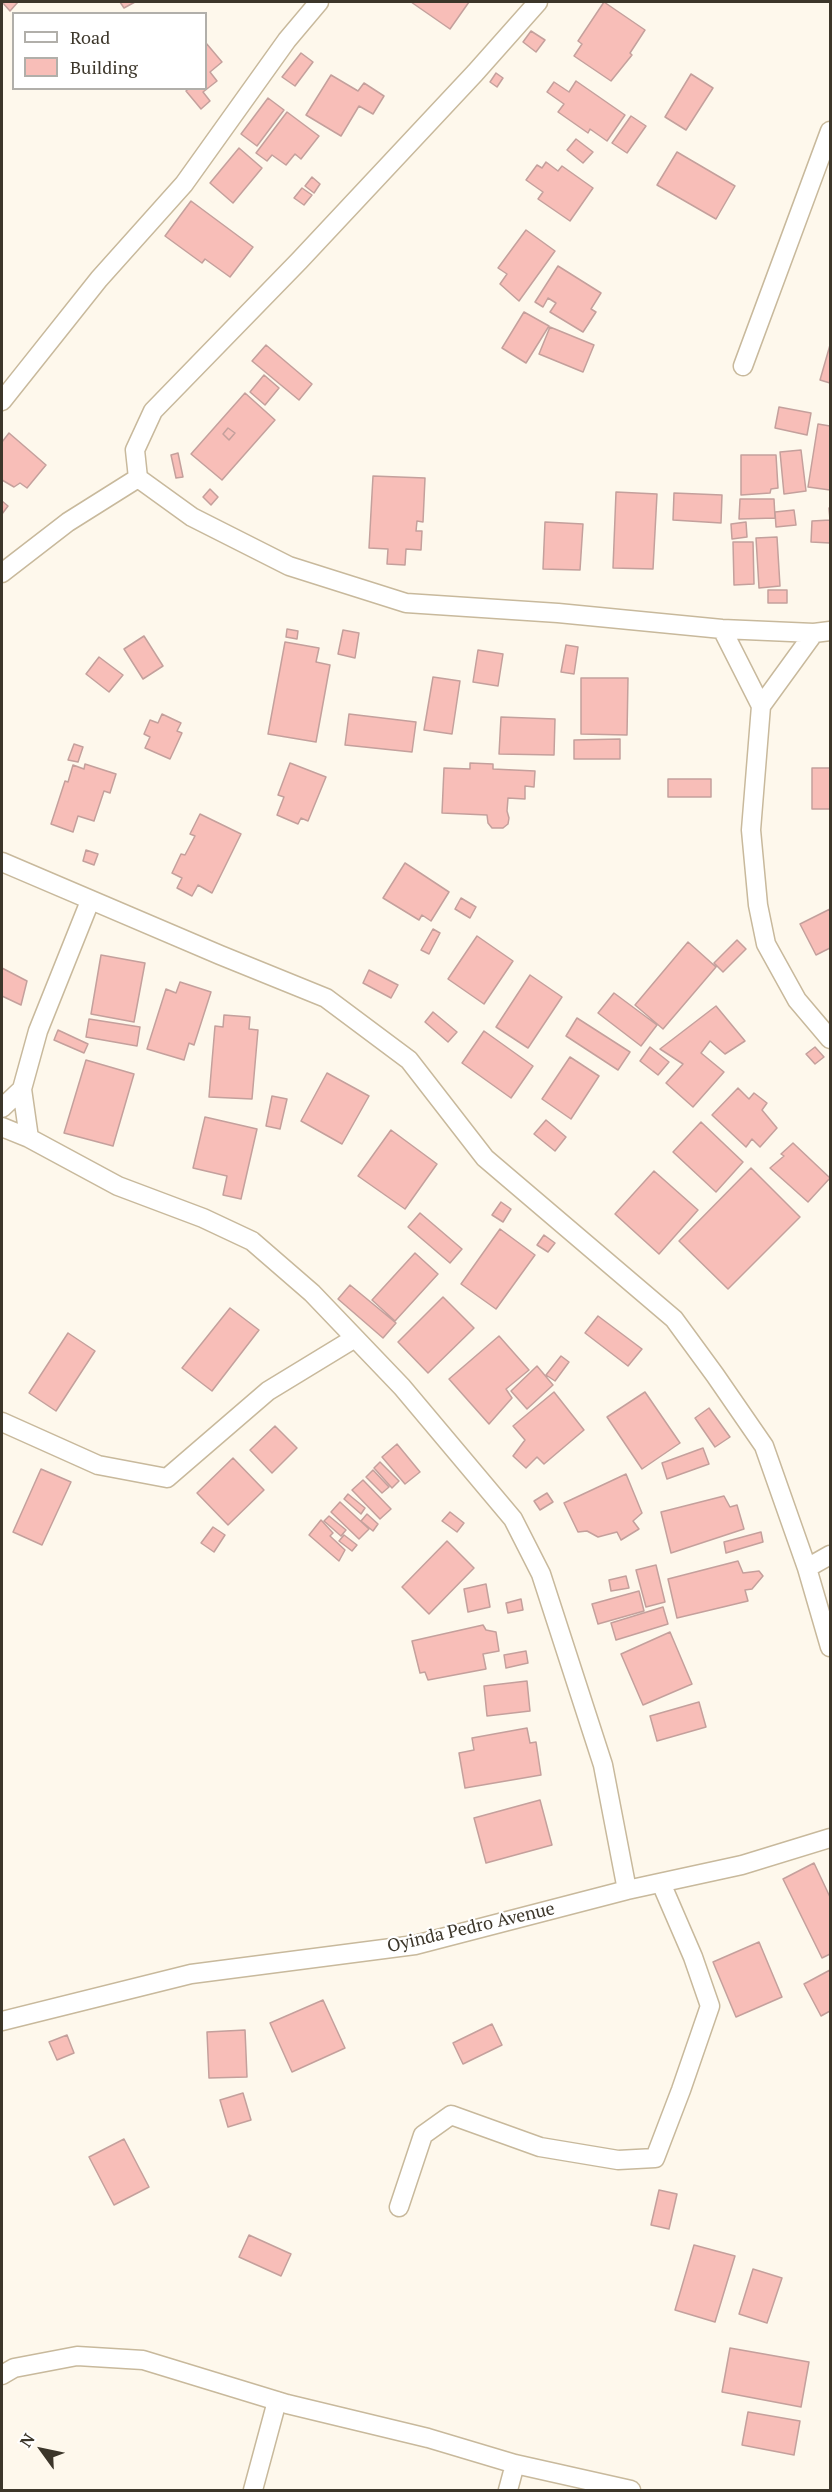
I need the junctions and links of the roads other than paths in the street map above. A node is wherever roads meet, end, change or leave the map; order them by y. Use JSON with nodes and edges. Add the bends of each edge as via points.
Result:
{"nodes":[{"id":1,"x":319,"y":2,"type":"edge"},
{"id":2,"x":538,"y":2,"type":"edge"},
{"id":3,"x":831,"y":131,"type":"edge"},
{"id":4,"x":742,"y":366,"type":"dead end"},
{"id":5,"x":2,"y":401,"type":"edge"},
{"id":6,"x":138,"y":478,"type":"junction"},
{"id":7,"x":2,"y":573,"type":"edge"},
{"id":8,"x":722,"y":629,"type":"junction"},
{"id":9,"x":822,"y":632,"type":"edge"},
{"id":10,"x":761,"y":706,"type":"junction"},
{"id":11,"x":2,"y":862,"type":"edge"},
{"id":12,"x":90,"y":901,"type":"junction"},
{"id":13,"x":831,"y":1039,"type":"edge"},
{"id":14,"x":22,"y":1089,"type":"junction"},
{"id":15,"x":2,"y":1108,"type":"edge"},
{"id":16,"x":2,"y":1127,"type":"edge"},
{"id":17,"x":29,"y":1138,"type":"junction"},
{"id":18,"x":355,"y":1338,"type":"junction"},
{"id":19,"x":2,"y":1422,"type":"edge"},
{"id":20,"x":831,"y":1555,"type":"edge"},
{"id":21,"x":807,"y":1568,"type":"junction"},
{"id":22,"x":831,"y":1647,"type":"edge"},
{"id":23,"x":831,"y":1838,"type":"edge"},
{"id":24,"x":661,"y":1883,"type":"junction"},
{"id":25,"x":627,"y":1890,"type":"junction"},
{"id":26,"x":2,"y":2021,"type":"edge"},
{"id":27,"x":399,"y":2207,"type":"dead end"},
{"id":28,"x":2,"y":2375,"type":"edge"},
{"id":29,"x":277,"y":2401,"type":"junction"},
{"id":30,"x":515,"y":2464,"type":"junction"},
{"id":31,"x":253,"y":2490,"type":"edge"},
{"id":32,"x":508,"y":2490,"type":"edge"},
{"id":33,"x":631,"y":2490,"type":"edge"}],
"edges":[{"from":1,"to":5,"type":"street","via":[[287,40],[184,184],[99,279]]},
{"from":2,"to":6,"type":"street","via":[[299,261],[153,411],[135,450]]},
{"from":3,"to":4,"type":"street"},
{"from":6,"to":7,"type":"street","via":[[68,522]]},
{"from":6,"to":8,"type":"street","via":[[192,517],[290,566],[406,603]]},
{"from":8,"to":9,"type":"street"},
{"from":8,"to":10,"type":"street"},
{"from":9,"to":10,"type":"street"},
{"from":10,"to":13,"type":"street","via":[[751,830],[766,945],[797,1000]]},
{"from":11,"to":12,"type":"street"},
{"from":12,"to":14,"type":"street","via":[[38,1031]]},
{"from":12,"to":21,"type":"street","via":[[326,998],[409,1060],[485,1158],[674,1319],[764,1446]]},
{"from":14,"to":15,"type":"street"},
{"from":14,"to":17,"type":"street"},
{"from":16,"to":17,"type":"street"},
{"from":17,"to":18,"type":"street","via":[[118,1186],[252,1241],[312,1293]]},
{"from":18,"to":19,"type":"street","via":[[268,1391],[167,1478],[98,1465]]},
{"from":18,"to":25,"type":"street","via":[[402,1387],[513,1519],[541,1574],[603,1765]]},
{"from":20,"to":21,"type":"street"},
{"from":21,"to":22,"type":"street"},
{"from":23,"to":24,"type":"street","name":"Oyinda Pedro Avenue","via":[[742,1865]]},
{"from":24,"to":25,"type":"street","name":"Oyinda Pedro Avenue"},
{"from":24,"to":27,"type":"street","via":[[710,2006],[655,2158],[618,2160],[540,2147],[451,2115],[423,2135]]},
{"from":25,"to":26,"type":"street","name":"Oyinda Pedro Avenue","via":[[415,1945],[192,1974]]},
{"from":28,"to":29,"type":"street","via":[[14,2368],[77,2356],[143,2360]]},
{"from":29,"to":30,"type":"street"},
{"from":29,"to":31,"type":"street"},
{"from":30,"to":32,"type":"street"},
{"from":30,"to":33,"type":"street"}]}
